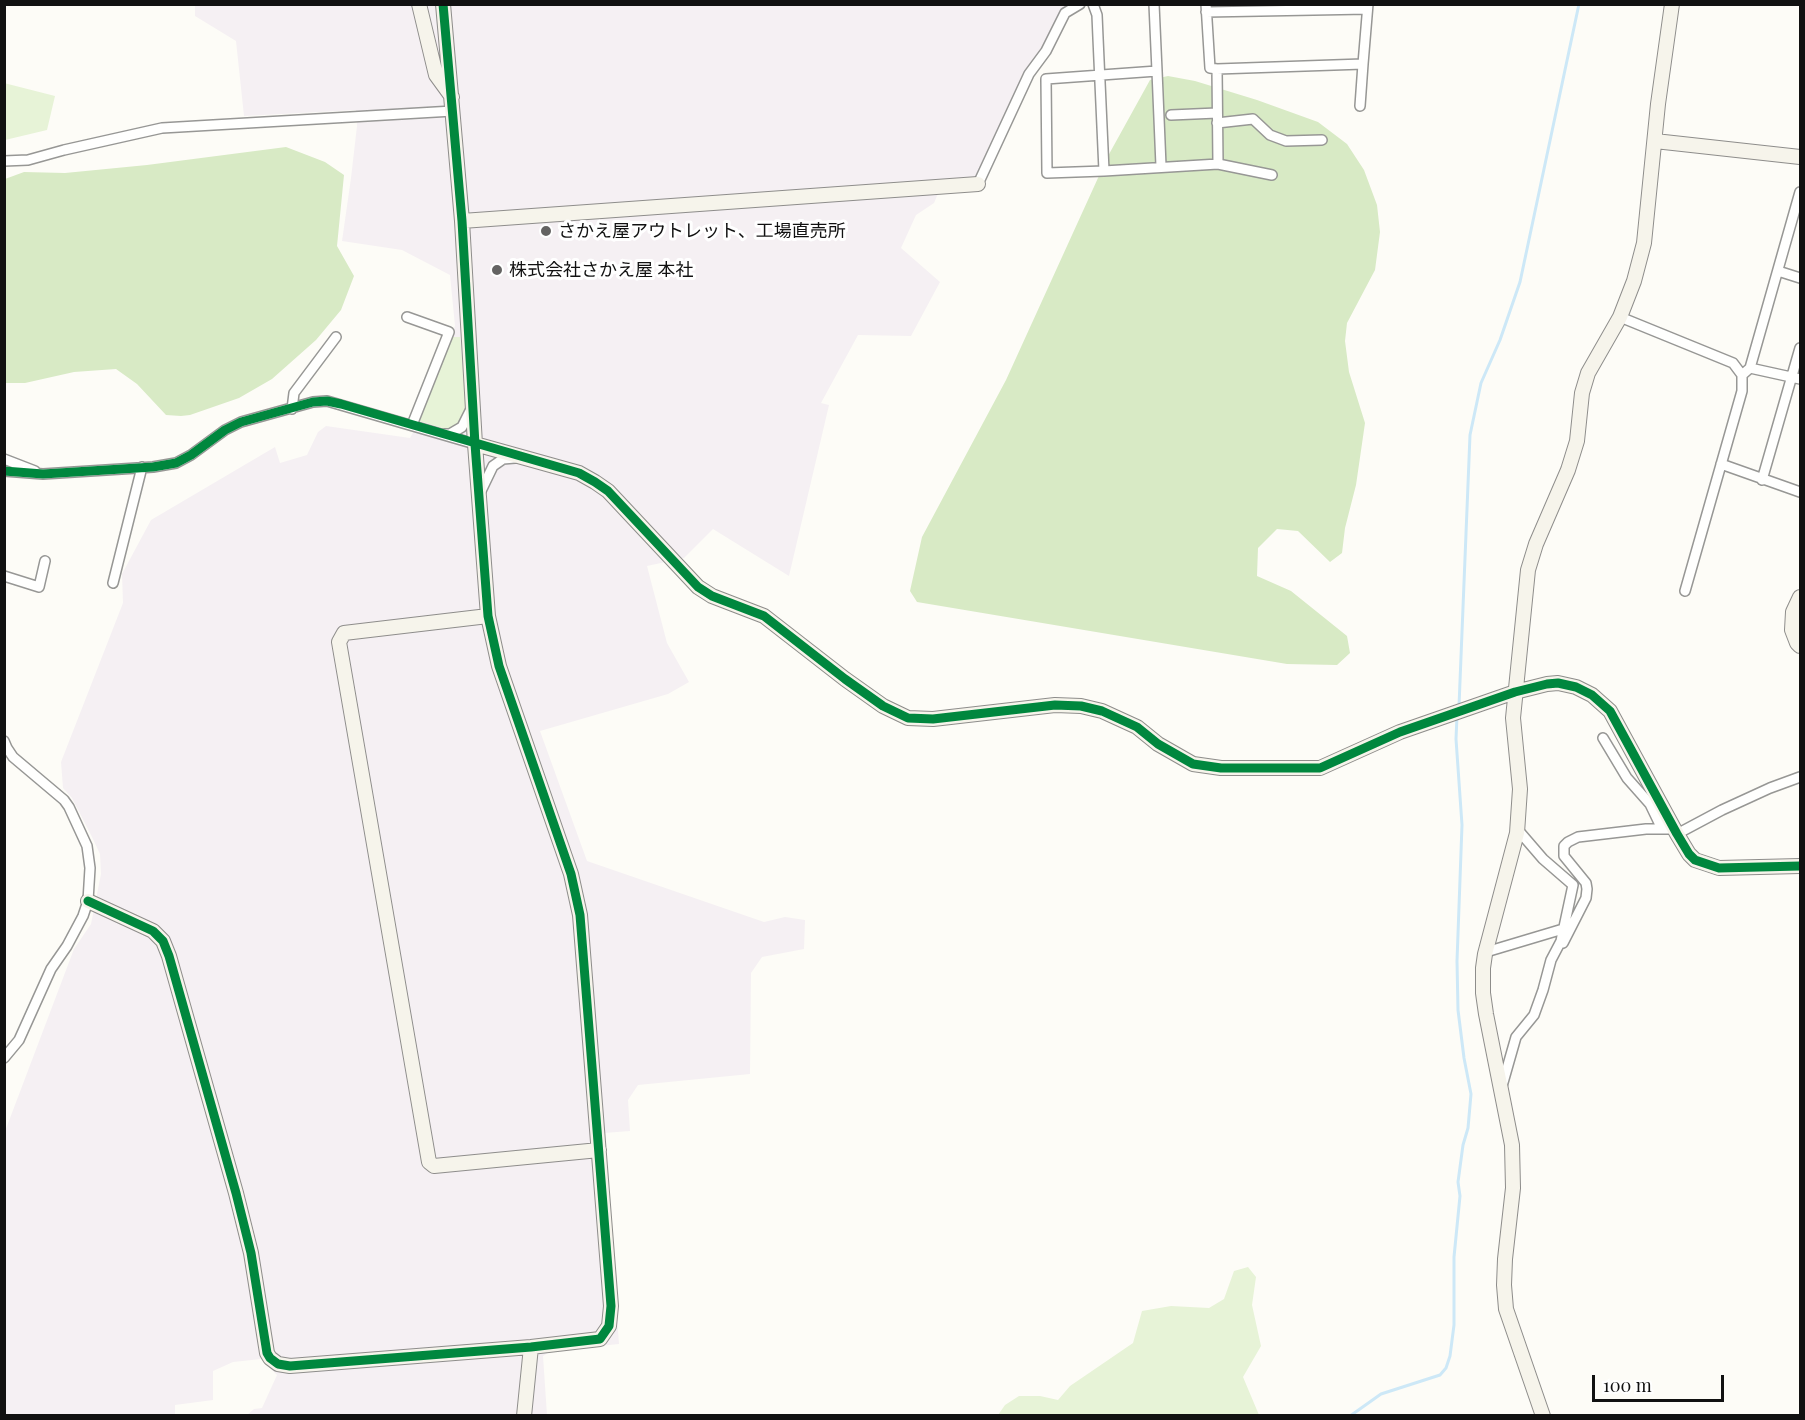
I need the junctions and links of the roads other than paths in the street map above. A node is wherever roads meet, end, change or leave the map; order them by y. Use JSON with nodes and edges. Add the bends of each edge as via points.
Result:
{"nodes":[{"id":1,"x":419,"y":4,"type":"edge"},
{"id":2,"x":443,"y":4,"type":"edge"},
{"id":3,"x":1080,"y":4,"type":"edge"},
{"id":4,"x":1093,"y":4,"type":"edge"},
{"id":5,"x":1154,"y":4,"type":"edge"},
{"id":6,"x":1672,"y":4,"type":"edge"},
{"id":7,"x":1367,"y":7,"type":"edge"},
{"id":8,"x":1206,"y":8,"type":"edge"},
{"id":9,"x":1364,"y":64,"type":"junction"},
{"id":10,"x":1217,"y":69,"type":"junction"},
{"id":11,"x":1157,"y":71,"type":"junction"},
{"id":12,"x":1100,"y":75,"type":"junction"},
{"id":13,"x":452,"y":104,"type":"junction"},
{"id":14,"x":1360,"y":106,"type":"dead end"},
{"id":15,"x":1171,"y":115,"type":"dead end"},
{"id":16,"x":1217,"y":118,"type":"junction"},
{"id":17,"x":1322,"y":140,"type":"dead end"},
{"id":18,"x":1655,"y":141,"type":"junction"},
{"id":19,"x":1800,"y":158,"type":"edge"},
{"id":20,"x":4,"y":161,"type":"edge"},
{"id":21,"x":1218,"y":164,"type":"junction"},
{"id":22,"x":1161,"y":166,"type":"junction"},
{"id":23,"x":1104,"y":171,"type":"junction"},
{"id":24,"x":1272,"y":175,"type":"dead end"},
{"id":25,"x":978,"y":184,"type":"joint"},
{"id":26,"x":1800,"y":192,"type":"edge"},
{"id":27,"x":462,"y":221,"type":"junction"},
{"id":28,"x":1778,"y":272,"type":"junction"},
{"id":29,"x":1800,"y":278,"type":"edge"},
{"id":30,"x":406,"y":317,"type":"dead end"},
{"id":31,"x":1620,"y":317,"type":"junction"},
{"id":32,"x":336,"y":337,"type":"dead end"},
{"id":33,"x":1800,"y":348,"type":"edge"},
{"id":34,"x":1750,"y":368,"type":"junction"},
{"id":35,"x":1742,"y":375,"type":"junction"},
{"id":36,"x":1796,"y":378,"type":"edge"},
{"id":37,"x":473,"y":404,"type":"junction"},
{"id":38,"x":292,"y":409,"type":"junction"},
{"id":39,"x":412,"y":425,"type":"junction"},
{"id":40,"x":442,"y":434,"type":"junction"},
{"id":41,"x":475,"y":444,"type":"junction"},
{"id":42,"x":4,"y":459,"type":"edge"},
{"id":43,"x":529,"y":459,"type":"junction"},
{"id":44,"x":1721,"y":464,"type":"junction"},
{"id":45,"x":142,"y":467,"type":"junction"},
{"id":46,"x":4,"y":471,"type":"edge"},
{"id":47,"x":43,"y":474,"type":"junction"},
{"id":48,"x":1762,"y":480,"type":"junction"},
{"id":49,"x":1800,"y":492,"type":"edge"},
{"id":50,"x":479,"y":498,"type":"junction"},
{"id":51,"x":45,"y":561,"type":"dead end"},
{"id":52,"x":4,"y":576,"type":"edge"},
{"id":53,"x":113,"y":583,"type":"dead end"},
{"id":54,"x":1685,"y":591,"type":"dead end"},
{"id":55,"x":1800,"y":597,"type":"edge"},
{"id":56,"x":488,"y":616,"type":"junction"},
{"id":57,"x":1800,"y":646,"type":"edge"},
{"id":58,"x":1515,"y":692,"type":"junction"},
{"id":59,"x":1604,"y":738,"type":"dead end"},
{"id":60,"x":4,"y":741,"type":"edge"},
{"id":61,"x":1800,"y":777,"type":"edge"},
{"id":62,"x":1518,"y":830,"type":"junction"},
{"id":63,"x":1671,"y":831,"type":"junction"},
{"id":64,"x":1800,"y":866,"type":"edge"},
{"id":65,"x":88,"y":902,"type":"junction"},
{"id":66,"x":1563,"y":929,"type":"junction"},
{"id":67,"x":1555,"y":951,"type":"junction"},
{"id":68,"x":1486,"y":952,"type":"junction"},
{"id":69,"x":4,"y":1058,"type":"edge"},
{"id":70,"x":1502,"y":1086,"type":"junction"},
{"id":71,"x":598,"y":1150,"type":"junction"},
{"id":72,"x":531,"y":1347,"type":"junction"},
{"id":73,"x":524,"y":1416,"type":"edge"},
{"id":74,"x":1543,"y":1416,"type":"edge"}],
"edges":[{"from":1,"to":13,"type":"street","via":[[436,75]]},
{"from":2,"to":13,"type":"street"},
{"from":3,"to":25,"type":"street","via":[[1065,13],[1029,74]]},
{"from":4,"to":12,"type":"street"},
{"from":5,"to":11,"type":"street"},
{"from":6,"to":18,"type":"street"},
{"from":7,"to":8,"type":"street"},
{"from":7,"to":9,"type":"street"},
{"from":8,"to":10,"type":"street","via":[[1210,68]]},
{"from":9,"to":10,"type":"street"},
{"from":9,"to":14,"type":"street"},
{"from":10,"to":16,"type":"street"},
{"from":11,"to":12,"type":"street"},
{"from":11,"to":22,"type":"street"},
{"from":12,"to":23,"type":"street"},
{"from":12,"to":23,"type":"street","via":[[1046,79],[1047,173]]},
{"from":13,"to":20,"type":"street","via":[[162,128],[28,160]]},
{"from":13,"to":27,"type":"street"},
{"from":15,"to":16,"type":"street"},
{"from":16,"to":17,"type":"street","via":[[1253,119],[1270,135],[1286,141]]},
{"from":16,"to":21,"type":"street"},
{"from":18,"to":19,"type":"street"},
{"from":18,"to":31,"type":"street","via":[[1644,243]]},
{"from":21,"to":22,"type":"street"},
{"from":21,"to":24,"type":"street"},
{"from":22,"to":23,"type":"street"},
{"from":25,"to":27,"type":"street"},
{"from":26,"to":28,"type":"street"},
{"from":27,"to":37,"type":"street"},
{"from":28,"to":29,"type":"street"},
{"from":28,"to":34,"type":"street"},
{"from":30,"to":39,"type":"street","via":[[449,332]]},
{"from":31,"to":35,"type":"street","via":[[1733,363]]},
{"from":31,"to":58,"type":"street","via":[[1588,373],[1577,441],[1528,570]]},
{"from":32,"to":38,"type":"street","via":[[294,393]]},
{"from":33,"to":36,"type":"street"},
{"from":34,"to":35,"type":"street"},
{"from":34,"to":36,"type":"street"},
{"from":35,"to":44,"type":"street","via":[[1742,391]]},
{"from":36,"to":48,"type":"street"},
{"from":37,"to":40,"type":"street","via":[[462,427]]},
{"from":37,"to":41,"type":"street"},
{"from":38,"to":39,"type":"street","via":[[327,401]]},
{"from":38,"to":45,"type":"street","via":[[241,422],[176,463]]},
{"from":39,"to":40,"type":"street"},
{"from":40,"to":41,"type":"street"},
{"from":41,"to":43,"type":"street"},
{"from":41,"to":50,"type":"street"},
{"from":42,"to":47,"type":"street"},
{"from":43,"to":50,"type":"street","via":[[498,462],[485,479]]},
{"from":43,"to":58,"type":"street","via":[[579,473],[595,482],[698,587],[764,616],[845,679],[908,718],[933,720],[1055,705],[1081,706],[1102,711],[1137,728],[1193,764],[1221,768],[1320,768],[1400,732]]},
{"from":44,"to":48,"type":"street"},
{"from":44,"to":54,"type":"street"},
{"from":45,"to":47,"type":"street"},
{"from":45,"to":53,"type":"street"},
{"from":46,"to":47,"type":"street"},
{"from":48,"to":49,"type":"street"},
{"from":50,"to":56,"type":"street"},
{"from":51,"to":52,"type":"street","via":[[39,587]]},
{"from":55,"to":57,"type":"street","via":[[1793,612],[1792,630]]},
{"from":56,"to":71,"type":"street","via":[[499,666],[571,874],[580,915]]},
{"from":56,"to":71,"type":"street","via":[[344,633],[339,642],[429,1162],[434,1166]]},
{"from":58,"to":62,"type":"street"},
{"from":58,"to":63,"type":"street","via":[[1558,683],[1576,687],[1600,700],[1610,711]]},
{"from":59,"to":63,"type":"street","via":[[1627,778]]},
{"from":60,"to":65,"type":"street","via":[[13,757],[69,807],[89,856]]},
{"from":61,"to":63,"type":"street"},
{"from":62,"to":66,"type":"street","via":[[1573,885]]},
{"from":62,"to":68,"type":"street"},
{"from":63,"to":64,"type":"street","via":[[1695,860],[1708,866]]},
{"from":63,"to":67,"type":"street","via":[[1646,829],[1578,837],[1564,846],[1564,856],[1586,883],[1587,890],[1567,939]]},
{"from":65,"to":69,"type":"street","via":[[51,969],[19,1040]]},
{"from":65,"to":72,"type":"street","via":[[153,931],[163,941],[169,956],[249,1243],[270,1358],[290,1366]]},
{"from":66,"to":67,"type":"street"},
{"from":66,"to":68,"type":"street"},
{"from":67,"to":70,"type":"street","via":[[1534,1015],[1516,1037]]},
{"from":68,"to":70,"type":"street","via":[[1483,993]]},
{"from":70,"to":74,"type":"street","via":[[1513,1169],[1505,1259],[1506,1309]]},
{"from":71,"to":72,"type":"street","via":[[611,1306],[609,1326],[600,1339]]},
{"from":72,"to":73,"type":"street"}]}
